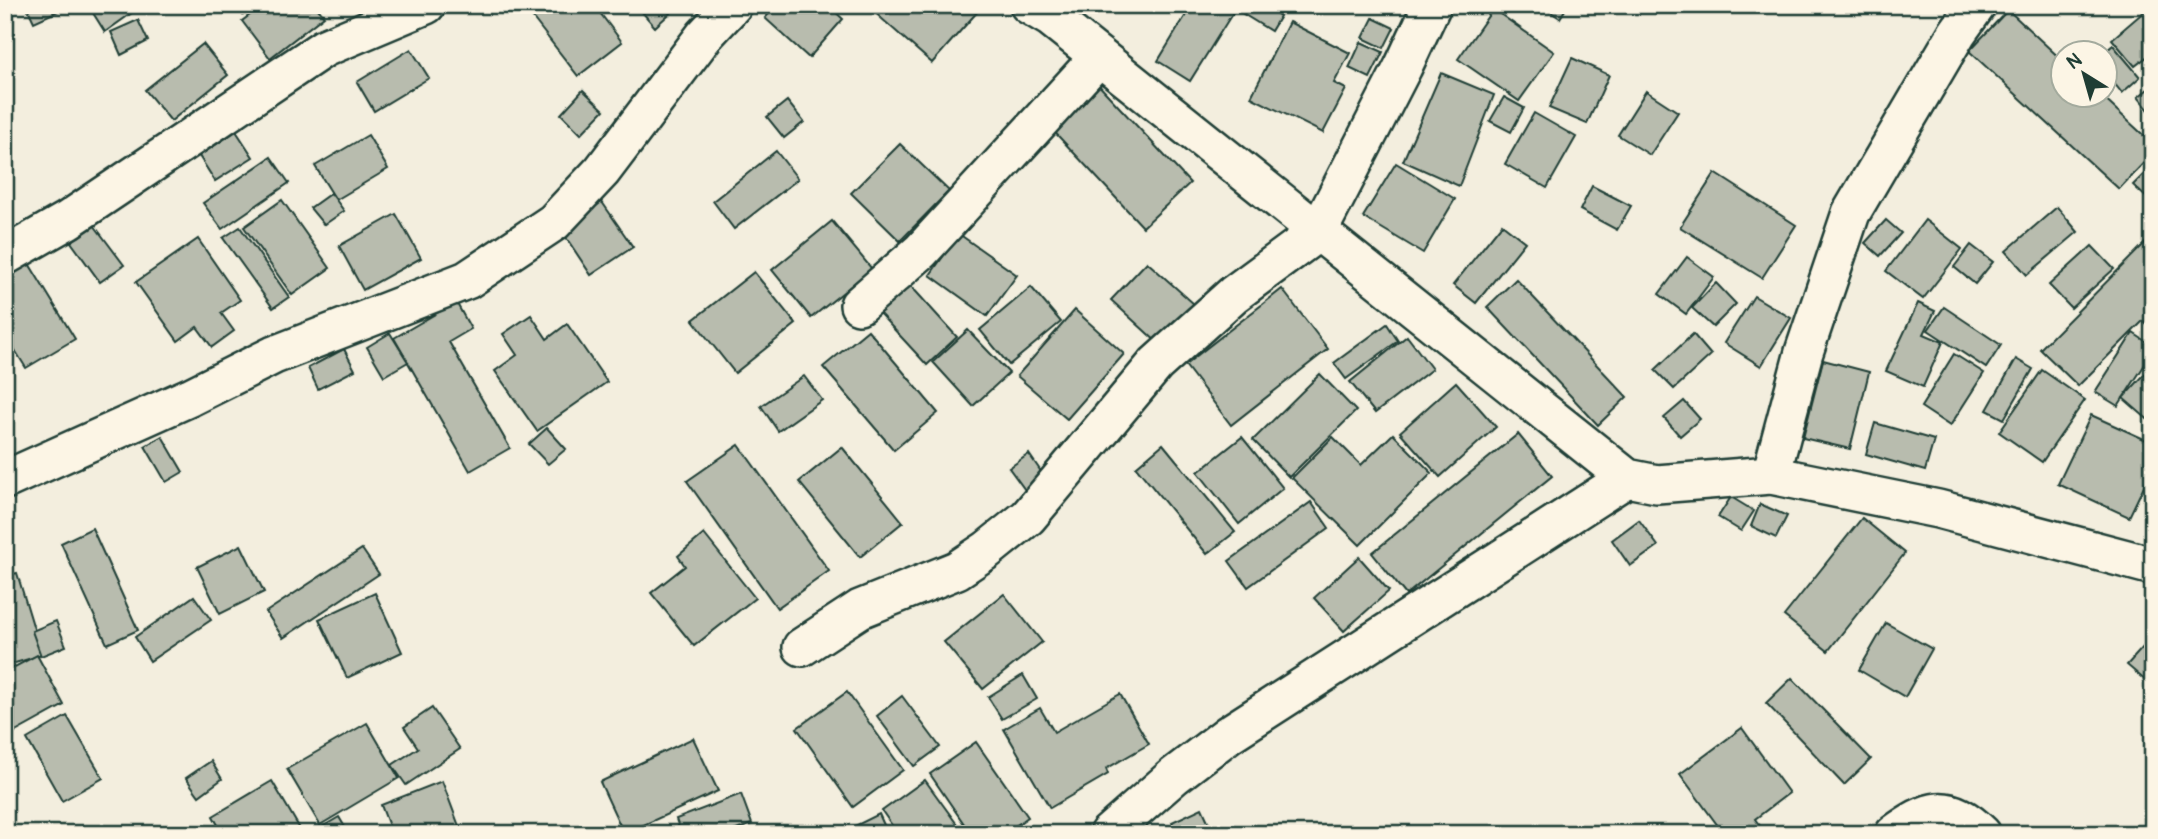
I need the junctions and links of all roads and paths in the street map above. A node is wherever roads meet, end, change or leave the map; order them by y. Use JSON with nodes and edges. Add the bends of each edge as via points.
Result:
{"nodes":[{"id":1,"x":426,"y":5,"type":"edge"},
{"id":2,"x":733,"y":5,"type":"edge"},
{"id":3,"x":1029,"y":5,"type":"edge"},
{"id":4,"x":1432,"y":5,"type":"edge"},
{"id":5,"x":1977,"y":5,"type":"edge"},
{"id":6,"x":1098,"y":57,"type":"junction"},
{"id":7,"x":1318,"y":232,"type":"junction"},
{"id":8,"x":5,"y":256,"type":"edge"},
{"id":9,"x":859,"y":304,"type":"dead end"},
{"id":10,"x":1771,"y":475,"type":"junction"},
{"id":11,"x":1627,"y":478,"type":"junction"},
{"id":12,"x":5,"y":480,"type":"edge"},
{"id":13,"x":2153,"y":566,"type":"edge"},
{"id":14,"x":802,"y":647,"type":"dead end"},
{"id":15,"x":1108,"y":834,"type":"edge"},
{"id":16,"x":1894,"y":834,"type":"edge"},
{"id":17,"x":1982,"y":834,"type":"edge"}],
"edges":[{"from":1,"to":8,"type":"street","via":[[324,48],[68,220]]},
{"from":2,"to":12,"type":"street","via":[[602,171],[554,222],[467,280],[274,355]]},
{"from":3,"to":6,"type":"street"},
{"from":4,"to":7,"type":"street"},
{"from":5,"to":10,"type":"street","via":[[1852,214],[1804,352]]},
{"from":6,"to":7,"type":"street"},
{"from":6,"to":9,"type":"street","via":[[921,251]]},
{"from":7,"to":11,"type":"street"},
{"from":7,"to":14,"type":"street","via":[[1234,294],[1156,364],[1028,517],[987,550],[957,570],[860,609]]},
{"from":10,"to":11,"type":"street","via":[[1657,484]]},
{"from":10,"to":13,"type":"street","via":[[1938,509]]},
{"from":11,"to":15,"type":"street","via":[[1229,734]]},
{"from":16,"to":17,"type":"street","via":[[1922,814],[1948,811]]}]}
